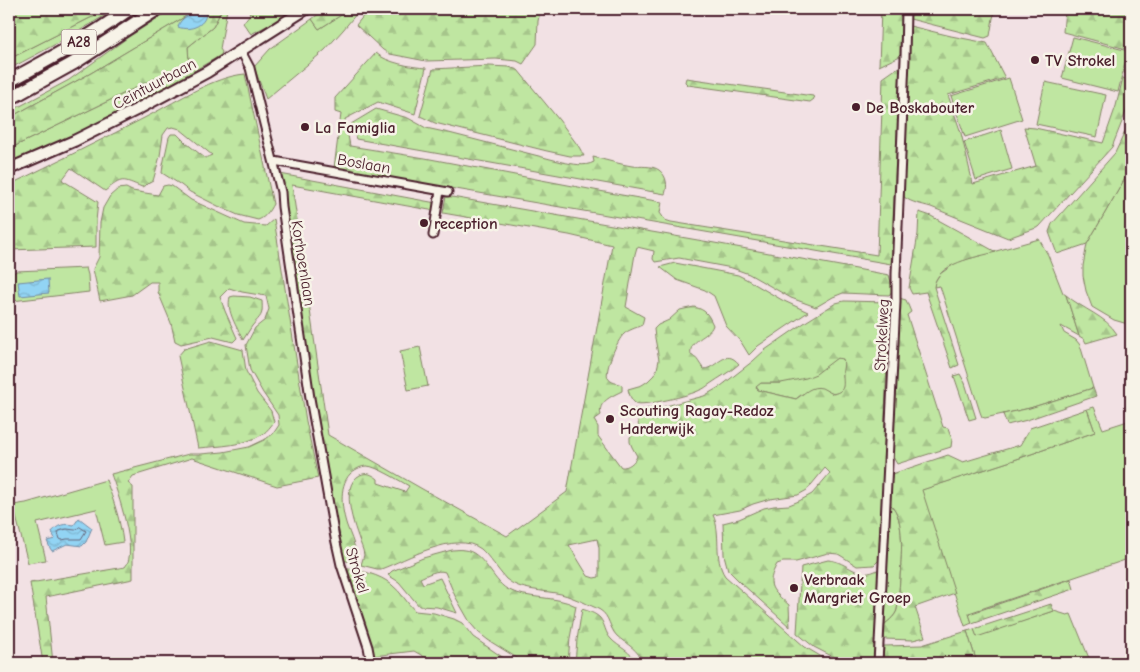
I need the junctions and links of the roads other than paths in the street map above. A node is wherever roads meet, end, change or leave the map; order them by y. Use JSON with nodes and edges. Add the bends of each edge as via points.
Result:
{"nodes":[{"id":1,"x":129,"y":9,"type":"edge"},
{"id":2,"x":157,"y":9,"type":"edge"},
{"id":3,"x":306,"y":9,"type":"edge"},
{"id":4,"x":906,"y":9,"type":"edge"},
{"id":5,"x":241,"y":51,"type":"junction"},
{"id":6,"x":9,"y":81,"type":"edge"},
{"id":7,"x":9,"y":99,"type":"edge"},
{"id":8,"x":274,"y":161,"type":"junction"},
{"id":9,"x":9,"y":169,"type":"edge"},
{"id":10,"x":440,"y":191,"type":"junction"},
{"id":11,"x":448,"y":192,"type":"dead end"},
{"id":12,"x":433,"y":235,"type":"dead end"},
{"id":13,"x":325,"y":483,"type":"joint"},
{"id":14,"x":371,"y":663,"type":"edge"},
{"id":15,"x":878,"y":663,"type":"edge"}],
"edges":[{"from":1,"to":6,"type":"highway","number":"A28"},
{"from":2,"to":7,"type":"highway","number":"A28","via":[[74,63]]},
{"from":3,"to":5,"type":"main road","name":"Ceintuurbaan"},
{"from":4,"to":15,"type":"street","name":"Strokelweg","via":[[896,302]]},
{"from":5,"to":8,"type":"street","name":"Korhoenlaan","via":[[250,68]]},
{"from":5,"to":9,"type":"main road","name":"Ceintuurbaan","via":[[136,110]]},
{"from":8,"to":10,"type":"street","name":"Boslaan"},
{"from":8,"to":13,"type":"street","name":"Korhoenlaan"},
{"from":10,"to":11,"type":"street","name":"Boslaan"},
{"from":10,"to":12,"type":"street"},
{"from":13,"to":14,"type":"street","name":"Strokel","via":[[341,566]]}]}
